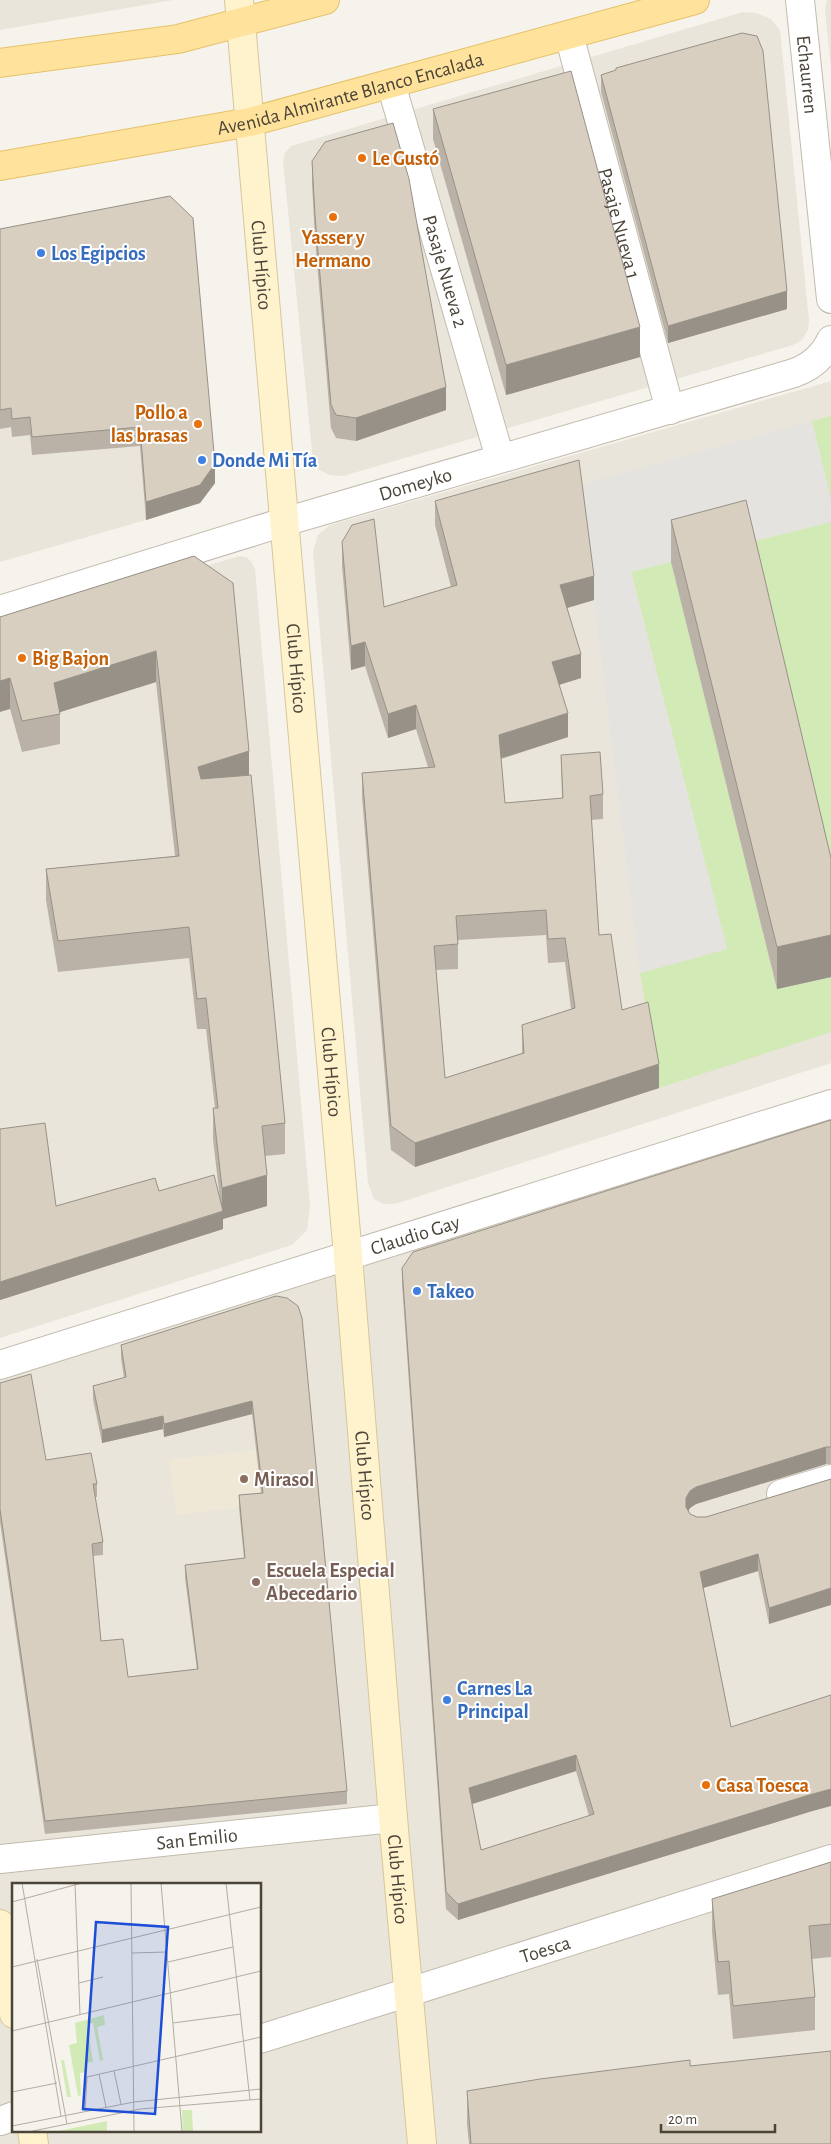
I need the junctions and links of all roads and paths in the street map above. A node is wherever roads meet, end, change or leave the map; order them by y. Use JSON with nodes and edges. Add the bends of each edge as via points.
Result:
{"nodes":[{"id":1,"x":325,"y":0,"type":"edge"},
{"id":2,"x":695,"y":0,"type":"edge"},
{"id":3,"x":800,"y":0,"type":"edge"},
{"id":4,"x":240,"y":12,"type":"edge"},
{"id":5,"x":569,"y":35,"type":"junction"},
{"id":6,"x":0,"y":63,"type":"edge"},
{"id":7,"x":391,"y":84,"type":"junction"},
{"id":8,"x":250,"y":122,"type":"junction"},
{"id":9,"x":0,"y":166,"type":"edge"},
{"id":10,"x":831,"y":299,"type":"edge"},
{"id":11,"x":828,"y":346,"type":"edge"},
{"id":12,"x":670,"y":410,"type":"junction"},
{"id":13,"x":500,"y":458,"type":"junction"},
{"id":14,"x":284,"y":522,"type":"junction"},
{"id":15,"x":0,"y":610,"type":"edge"},
{"id":16,"x":831,"y":1104,"type":"edge"},
{"id":17,"x":348,"y":1256,"type":"junction"},
{"id":18,"x":0,"y":1365,"type":"edge"},
{"id":19,"x":831,"y":1479,"type":"edge"},
{"id":20,"x":757,"y":1502,"type":"edge"},
{"id":21,"x":393,"y":1818,"type":"junction"},
{"id":22,"x":0,"y":1859,"type":"edge"},
{"id":23,"x":831,"y":1859,"type":"edge"},
{"id":24,"x":0,"y":1924,"type":"edge"},
{"id":25,"x":408,"y":1992,"type":"junction"},
{"id":26,"x":12,"y":2001,"type":"edge"},
{"id":27,"x":261,"y":2039,"type":"edge"},
{"id":28,"x":12,"y":2117,"type":"edge"},
{"id":29,"x":0,"y":2121,"type":"edge"},
{"id":30,"x":422,"y":2144,"type":"edge"}],
"edges":[{"from":1,"to":4,"type":"main road"},
{"from":2,"to":5,"type":"main road","name":"Avenida Almirante Blanco Encalada"},
{"from":3,"to":10,"type":"street","name":"Echaurren"},
{"from":4,"to":6,"type":"main road","via":[[178,39]]},
{"from":4,"to":8,"type":"main road","name":"Club Hípico"},
{"from":5,"to":7,"type":"main road","name":"Avenida Almirante Blanco Encalada"},
{"from":5,"to":12,"type":"street","name":"Pasaje Nueva 1"},
{"from":7,"to":8,"type":"main road","name":"Avenida Almirante Blanco Encalada"},
{"from":7,"to":13,"type":"street","name":"Pasaje Nueva 2"},
{"from":8,"to":9,"type":"main road","name":"Avenida Almirante Blanco Encalada"},
{"from":8,"to":14,"type":"main road","name":"Club Hípico"},
{"from":11,"to":12,"type":"street","name":"Domeyko","via":[[808,368]]},
{"from":12,"to":13,"type":"street","name":"Domeyko"},
{"from":13,"to":14,"type":"street","name":"Domeyko"},
{"from":14,"to":15,"type":"street","name":"Domeyko"},
{"from":14,"to":17,"type":"main road","name":"Club Hípico"},
{"from":16,"to":17,"type":"street","name":"Claudio Gay"},
{"from":17,"to":18,"type":"street","name":"Claudio Gay"},
{"from":17,"to":21,"type":"main road","name":"Club Hípico"},
{"from":19,"to":20,"type":"street"},
{"from":21,"to":22,"type":"street","name":"San Emilio"},
{"from":21,"to":25,"type":"main road","name":"Club Hípico"},
{"from":23,"to":25,"type":"street","name":"Toesca"},
{"from":24,"to":26,"type":"main road"},
{"from":25,"to":27,"type":"street","name":"Toesca"},
{"from":25,"to":30,"type":"main road","name":"Club Hípico"},
{"from":28,"to":29,"type":"street"}]}
